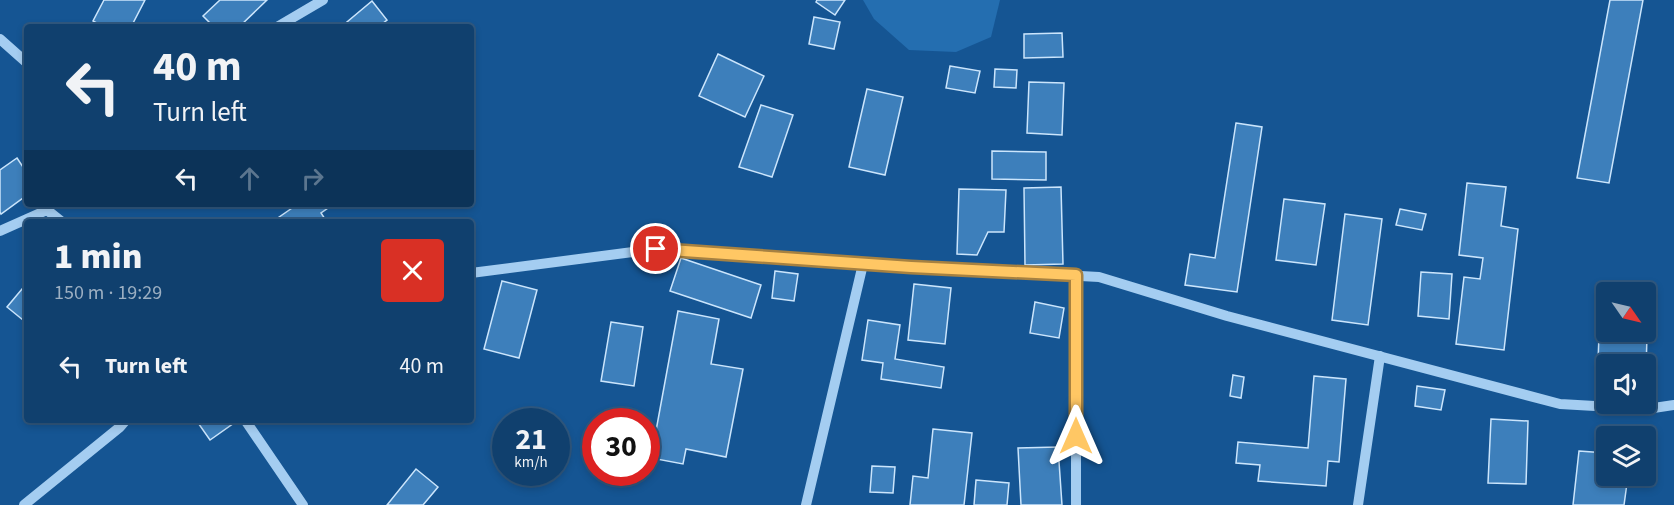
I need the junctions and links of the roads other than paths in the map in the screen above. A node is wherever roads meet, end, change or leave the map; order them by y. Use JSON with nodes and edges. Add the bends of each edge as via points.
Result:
{"nodes":[{"id":1,"x":323,"y":0,"type":"edge"},
{"id":2,"x":282,"y":24,"type":"edge"},
{"id":3,"x":0,"y":39,"type":"edge"},
{"id":4,"x":24,"y":60,"type":"edge"},
{"id":5,"x":50,"y":207,"type":"edge"},
{"id":6,"x":24,"y":219,"type":"edge"},
{"id":7,"x":25,"y":219,"type":"edge"},
{"id":8,"x":60,"y":219,"type":"edge"},
{"id":9,"x":0,"y":231,"type":"edge"},
{"id":10,"x":863,"y":264,"type":"junction"},
{"id":11,"x":474,"y":273,"type":"edge"},
{"id":12,"x":1076,"y":275,"type":"junction"},
{"id":13,"x":1380,"y":356,"type":"junction"},
{"id":14,"x":1674,"y":405,"type":"edge"},
{"id":15,"x":123,"y":423,"type":"edge"},
{"id":16,"x":247,"y":423,"type":"edge"},
{"id":17,"x":24,"y":505,"type":"edge"},
{"id":18,"x":303,"y":505,"type":"edge"},
{"id":19,"x":806,"y":505,"type":"edge"},
{"id":20,"x":1076,"y":505,"type":"edge"},
{"id":21,"x":1358,"y":505,"type":"edge"}],
"edges":[{"from":1,"to":2,"type":"street"},
{"from":3,"to":4,"type":"street"},
{"from":5,"to":7,"type":"street"},
{"from":5,"to":8,"type":"street"},
{"from":6,"to":9,"type":"street"},
{"from":10,"to":11,"type":"street","via":[[656,249]]},
{"from":10,"to":12,"type":"street"},
{"from":10,"to":19,"type":"street"},
{"from":12,"to":13,"type":"street","via":[[1100,277],[1227,316]]},
{"from":12,"to":20,"type":"street"},
{"from":13,"to":14,"type":"street","via":[[1560,404],[1647,410]]},
{"from":13,"to":21,"type":"street"},
{"from":15,"to":17,"type":"street"},
{"from":16,"to":18,"type":"street"}]}
